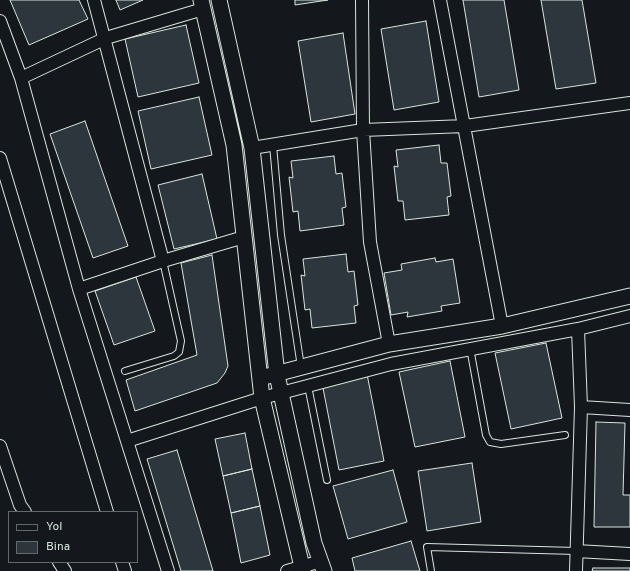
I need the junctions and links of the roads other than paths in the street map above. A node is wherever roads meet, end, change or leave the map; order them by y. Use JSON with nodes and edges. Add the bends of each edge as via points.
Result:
{"nodes":[{"id":1,"x":94,"y":0,"type":"edge"},
{"id":2,"x":219,"y":0,"type":"edge"},
{"id":3,"x":362,"y":0,"type":"edge"},
{"id":4,"x":440,"y":0,"type":"edge"},
{"id":5,"x":202,"y":4,"type":"edge"},
{"id":6,"x":0,"y":21,"type":"edge"},
{"id":7,"x":106,"y":38,"type":"junction"},
{"id":8,"x":21,"y":78,"type":"junction"},
{"id":9,"x":630,"y":103,"type":"edge"},
{"id":10,"x":465,"y":126,"type":"junction"},
{"id":11,"x":363,"y":130,"type":"junction"},
{"id":12,"x":273,"y":145,"type":"junction"},
{"id":13,"x":252,"y":148,"type":"junction"},
{"id":14,"x":0,"y":158,"type":"edge"},
{"id":15,"x":244,"y":237,"type":"junction"},
{"id":16,"x":163,"y":261,"type":"junction"},
{"id":17,"x":79,"y":289,"type":"junction"},
{"id":18,"x":630,"y":296,"type":"edge"},
{"id":19,"x":630,"y":316,"type":"edge"},
{"id":20,"x":502,"y":326,"type":"junction"},
{"id":21,"x":578,"y":328,"type":"junction"},
{"id":22,"x":389,"y":344,"type":"junction"},
{"id":23,"x":470,"y":348,"type":"junction"},
{"id":24,"x":301,"y":368,"type":"junction"},
{"id":25,"x":125,"y":371,"type":"dead end"},
{"id":26,"x":277,"y":375,"type":"junction"},
{"id":27,"x":259,"y":377,"type":"junction"},
{"id":28,"x":308,"y":386,"type":"junction"},
{"id":29,"x":281,"y":394,"type":"junction"},
{"id":30,"x":262,"y":398,"type":"junction"},
{"id":31,"x":581,"y":407,"type":"junction"},
{"id":32,"x":630,"y":410,"type":"edge"},
{"id":33,"x":565,"y":435,"type":"dead end"},
{"id":34,"x":127,"y":440,"type":"junction"},
{"id":35,"x":0,"y":446,"type":"edge"},
{"id":36,"x":327,"y":480,"type":"dead end"},
{"id":37,"x":24,"y":511,"type":"edge"},
{"id":38,"x":107,"y":511,"type":"edge"},
{"id":39,"x":576,"y":551,"type":"junction"},
{"id":40,"x":630,"y":554,"type":"edge"},
{"id":41,"x":322,"y":566,"type":"edge"},
{"id":42,"x":297,"y":570,"type":"edge"},
{"id":43,"x":168,"y":571,"type":"edge"},
{"id":44,"x":431,"y":571,"type":"edge"},
{"id":45,"x":576,"y":571,"type":"edge"}],
"edges":[{"from":1,"to":7,"type":"street"},
{"from":2,"to":13,"type":"street"},
{"from":3,"to":11,"type":"street"},
{"from":4,"to":10,"type":"street"},
{"from":5,"to":7,"type":"street"},
{"from":5,"to":15,"type":"street","via":[[234,145]]},
{"from":6,"to":8,"type":"street"},
{"from":7,"to":8,"type":"street"},
{"from":7,"to":16,"type":"street"},
{"from":8,"to":17,"type":"street"},
{"from":9,"to":10,"type":"street"},
{"from":10,"to":11,"type":"street"},
{"from":10,"to":20,"type":"street"},
{"from":11,"to":12,"type":"street"},
{"from":11,"to":22,"type":"street","via":[[370,242]]},
{"from":12,"to":13,"type":"street"},
{"from":12,"to":24,"type":"lane","via":[[281,236]]},
{"from":13,"to":26,"type":"street"},
{"from":14,"to":38,"type":"street"},
{"from":15,"to":16,"type":"street"},
{"from":15,"to":27,"type":"street"},
{"from":16,"to":17,"type":"street"},
{"from":16,"to":25,"type":"lane","via":[[181,341],[179,352],[174,356]]},
{"from":17,"to":34,"type":"street"},
{"from":18,"to":20,"type":"street"},
{"from":19,"to":21,"type":"street"},
{"from":20,"to":22,"type":"street"},
{"from":21,"to":23,"type":"street"},
{"from":21,"to":31,"type":"street"},
{"from":22,"to":24,"type":"street"},
{"from":23,"to":28,"type":"street","via":[[391,364]]},
{"from":23,"to":33,"type":"lane","via":[[486,435],[490,442],[500,444]]},
{"from":24,"to":26,"type":"street"},
{"from":26,"to":27,"type":"street"},
{"from":26,"to":29,"type":"street"},
{"from":27,"to":30,"type":"street"},
{"from":28,"to":29,"type":"street"},
{"from":28,"to":36,"type":"lane"},
{"from":29,"to":30,"type":"street"},
{"from":29,"to":41,"type":"street","via":[[314,543]]},
{"from":30,"to":34,"type":"street"},
{"from":30,"to":42,"type":"street"},
{"from":31,"to":32,"type":"street"},
{"from":31,"to":39,"type":"street"},
{"from":34,"to":43,"type":"street"},
{"from":35,"to":37,"type":"street"},
{"from":39,"to":40,"type":"street"},
{"from":39,"to":44,"type":"lane","via":[[427,547]]},
{"from":39,"to":45,"type":"street"},
{"from":41,"to":42,"type":"street"}]}
